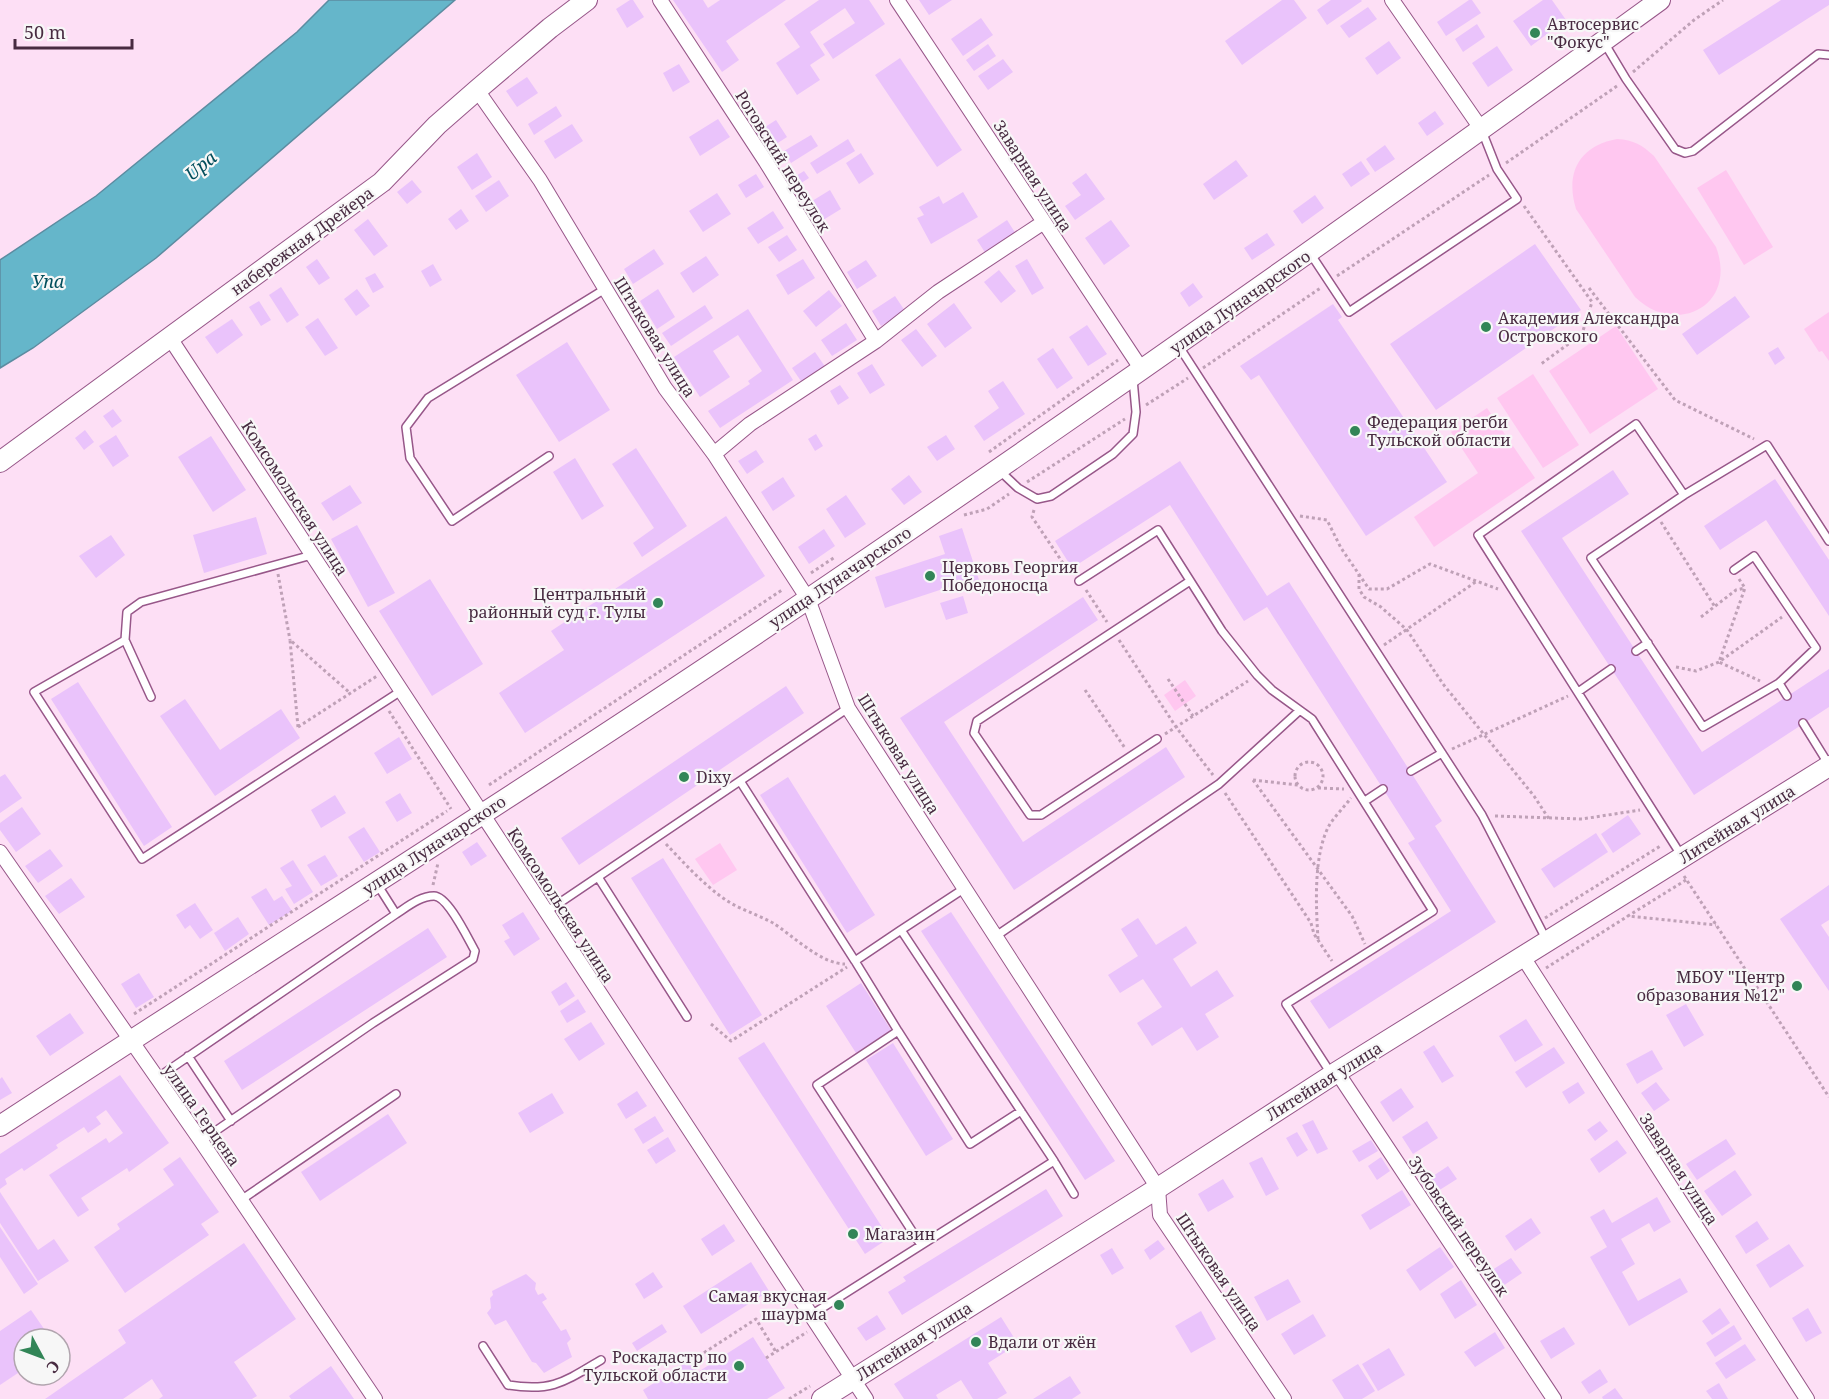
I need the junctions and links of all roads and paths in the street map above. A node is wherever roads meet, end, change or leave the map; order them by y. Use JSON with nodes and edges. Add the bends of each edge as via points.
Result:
{"nodes":[{"id":1,"x":587,"y":0,"type":"edge"},
{"id":2,"x":660,"y":0,"type":"edge"},
{"id":3,"x":897,"y":0,"type":"edge"},
{"id":4,"x":1392,"y":0,"type":"edge"},
{"id":5,"x":1660,"y":0,"type":"edge"},
{"id":6,"x":1723,"y":0,"type":"edge"},
{"id":7,"x":1604,"y":41,"type":"junction"},
{"id":8,"x":1829,"y":55,"type":"edge"},
{"id":9,"x":1626,"y":79,"type":"junction"},
{"id":10,"x":477,"y":90,"type":"junction"},
{"id":11,"x":1482,"y":130,"type":"junction"},
{"id":12,"x":1497,"y":169,"type":"junction"},
{"id":13,"x":1517,"y":199,"type":"junction"},
{"id":14,"x":1044,"y":222,"type":"junction"},
{"id":15,"x":1310,"y":253,"type":"junction"},
{"id":16,"x":1329,"y":282,"type":"junction"},
{"id":17,"x":1589,"y":288,"type":"dead end"},
{"id":18,"x":605,"y":289,"type":"junction"},
{"id":19,"x":170,"y":338,"type":"junction"},
{"id":20,"x":876,"y":341,"type":"junction"},
{"id":21,"x":1178,"y":345,"type":"junction"},
{"id":22,"x":1129,"y":351,"type":"junction"},
{"id":23,"x":1541,"y":364,"type":"dead end"},
{"id":24,"x":1196,"y":373,"type":"junction"},
{"id":25,"x":1137,"y":374,"type":"junction"},
{"id":26,"x":1136,"y":412,"type":"junction"},
{"id":27,"x":1767,"y":445,"type":"junction"},
{"id":28,"x":714,"y":454,"type":"junction"},
{"id":29,"x":549,"y":456,"type":"dead end"},
{"id":30,"x":993,"y":461,"type":"junction"},
{"id":31,"x":0,"y":462,"type":"edge"},
{"id":32,"x":1018,"y":488,"type":"junction"},
{"id":33,"x":1684,"y":495,"type":"junction"},
{"id":34,"x":1037,"y":499,"type":"junction"},
{"id":35,"x":1287,"y":513,"type":"junction"},
{"id":36,"x":1655,"y":514,"type":"junction"},
{"id":37,"x":955,"y":518,"type":"dead end"},
{"id":38,"x":1829,"y":541,"type":"edge"},
{"id":39,"x":841,"y":553,"type":"dead end"},
{"id":40,"x":312,"y":555,"type":"junction"},
{"id":41,"x":276,"y":565,"type":"junction"},
{"id":42,"x":1734,"y":570,"type":"joint"},
{"id":43,"x":812,"y":573,"type":"dead end"},
{"id":44,"x":1359,"y":574,"type":"junction"},
{"id":45,"x":1079,"y":581,"type":"junction"},
{"id":46,"x":1190,"y":581,"type":"junction"},
{"id":47,"x":1478,"y":581,"type":"junction"},
{"id":48,"x":1745,"y":588,"type":"junction"},
{"id":49,"x":782,"y":590,"type":"dead end"},
{"id":50,"x":1517,"y":596,"type":"junction"},
{"id":51,"x":808,"y":599,"type":"junction"},
{"id":52,"x":1714,"y":607,"type":"junction"},
{"id":53,"x":1791,"y":611,"type":"junction"},
{"id":54,"x":1701,"y":617,"type":"dead end"},
{"id":55,"x":1407,"y":630,"type":"junction"},
{"id":56,"x":1113,"y":631,"type":"junction"},
{"id":57,"x":125,"y":640,"type":"junction"},
{"id":58,"x":290,"y":640,"type":"junction"},
{"id":59,"x":1648,"y":643,"type":"junction"},
{"id":60,"x":1376,"y":651,"type":"junction"},
{"id":61,"x":1636,"y":651,"type":"dead end"},
{"id":62,"x":1719,"y":662,"type":"junction"},
{"id":63,"x":1662,"y":665,"type":"junction"},
{"id":64,"x":387,"y":669,"type":"junction"},
{"id":65,"x":1611,"y":669,"type":"dead end"},
{"id":66,"x":1257,"y":675,"type":"junction"},
{"id":67,"x":1168,"y":679,"type":"dead end"},
{"id":68,"x":1779,"y":683,"type":"junction"},
{"id":69,"x":1085,"y":690,"type":"dead end"},
{"id":70,"x":401,"y":691,"type":"junction"},
{"id":71,"x":1578,"y":692,"type":"junction"},
{"id":72,"x":350,"y":693,"type":"junction"},
{"id":73,"x":1787,"y":696,"type":"dead end"},
{"id":74,"x":151,"y":697,"type":"dead end"},
{"id":75,"x":383,"y":702,"type":"junction"},
{"id":76,"x":848,"y":708,"type":"junction"},
{"id":77,"x":1299,"y":711,"type":"junction"},
{"id":78,"x":1193,"y":716,"type":"junction"},
{"id":79,"x":1803,"y":723,"type":"dead end"},
{"id":80,"x":1176,"y":727,"type":"junction"},
{"id":81,"x":1484,"y":734,"type":"junction"},
{"id":82,"x":1157,"y":740,"type":"joint"},
{"id":83,"x":1442,"y":753,"type":"junction"},
{"id":84,"x":1130,"y":757,"type":"junction"},
{"id":85,"x":1829,"y":765,"type":"edge"},
{"id":86,"x":1411,"y":771,"type":"dead end"},
{"id":87,"x":740,"y":781,"type":"junction"},
{"id":88,"x":1220,"y":784,"type":"junction"},
{"id":89,"x":489,"y":785,"type":"dead end"},
{"id":90,"x":1298,"y":785,"type":"junction"},
{"id":91,"x":1318,"y":788,"type":"junction"},
{"id":92,"x":1383,"y":789,"type":"dead end"},
{"id":93,"x":1358,"y":790,"type":"junction"},
{"id":94,"x":1365,"y":801,"type":"junction"},
{"id":95,"x":1651,"y":807,"type":"junction"},
{"id":96,"x":482,"y":814,"type":"junction"},
{"id":97,"x":1482,"y":815,"type":"junction"},
{"id":98,"x":1549,"y":819,"type":"junction"},
{"id":99,"x":658,"y":837,"type":"junction"},
{"id":100,"x":1671,"y":839,"type":"junction"},
{"id":101,"x":0,"y":852,"type":"edge"},
{"id":102,"x":439,"y":858,"type":"dead end"},
{"id":103,"x":1679,"y":860,"type":"junction"},
{"id":104,"x":1318,"y":870,"type":"junction"},
{"id":105,"x":598,"y":877,"type":"junction"},
{"id":106,"x":1686,"y":879,"type":"junction"},
{"id":107,"x":376,"y":882,"type":"junction"},
{"id":108,"x":965,"y":888,"type":"junction"},
{"id":109,"x":432,"y":896,"type":"junction"},
{"id":110,"x":546,"y":912,"type":"junction"},
{"id":111,"x":396,"y":914,"type":"junction"},
{"id":112,"x":1628,"y":916,"type":"junction"},
{"id":113,"x":1538,"y":922,"type":"junction"},
{"id":114,"x":1716,"y":926,"type":"junction"},
{"id":115,"x":901,"y":930,"type":"junction"},
{"id":116,"x":996,"y":936,"type":"junction"},
{"id":117,"x":1319,"y":940,"type":"junction"},
{"id":118,"x":1548,"y":942,"type":"junction"},
{"id":119,"x":1369,"y":951,"type":"junction"},
{"id":120,"x":1523,"y":957,"type":"junction"},
{"id":121,"x":855,"y":962,"type":"junction"},
{"id":122,"x":1339,"y":970,"type":"junction"},
{"id":123,"x":1534,"y":976,"type":"junction"},
{"id":124,"x":134,"y":1014,"type":"dead end"},
{"id":125,"x":687,"y":1017,"type":"dead end"},
{"id":126,"x":711,"y":1024,"type":"dead end"},
{"id":127,"x":898,"y":1031,"type":"junction"},
{"id":128,"x":131,"y":1040,"type":"junction"},
{"id":129,"x":188,"y":1056,"type":"junction"},
{"id":130,"x":1334,"y":1074,"type":"junction"},
{"id":131,"x":157,"y":1078,"type":"junction"},
{"id":132,"x":396,"y":1094,"type":"dead end"},
{"id":133,"x":1829,"y":1097,"type":"edge"},
{"id":134,"x":1021,"y":1111,"type":"junction"},
{"id":135,"x":231,"y":1121,"type":"junction"},
{"id":136,"x":0,"y":1126,"type":"edge"},
{"id":137,"x":201,"y":1142,"type":"junction"},
{"id":138,"x":1054,"y":1161,"type":"junction"},
{"id":139,"x":1158,"y":1188,"type":"junction"},
{"id":140,"x":1074,"y":1194,"type":"dead end"},
{"id":141,"x":241,"y":1200,"type":"junction"},
{"id":142,"x":921,"y":1245,"type":"junction"},
{"id":143,"x":811,"y":1315,"type":"junction"},
{"id":144,"x":808,"y":1331,"type":"dead end"},
{"id":145,"x":483,"y":1346,"type":"dead end"},
{"id":146,"x":776,"y":1352,"type":"junction"},
{"id":147,"x":699,"y":1356,"type":"dead end"},
{"id":148,"x":766,"y":1358,"type":"dead end"},
{"id":149,"x":601,"y":1360,"type":"dead end"},
{"id":150,"x":854,"y":1379,"type":"junction"},
{"id":151,"x":375,"y":1399,"type":"edge"},
{"id":152,"x":822,"y":1399,"type":"edge"},
{"id":153,"x":866,"y":1399,"type":"edge"},
{"id":154,"x":1284,"y":1399,"type":"edge"},
{"id":155,"x":1554,"y":1399,"type":"edge"},
{"id":156,"x":1807,"y":1399,"type":"edge"}],
"edges":[{"from":1,"to":10,"type":"main road","name":"набережная Дрейера"},
{"from":2,"to":20,"type":"street","name":"Роговский переулок"},
{"from":3,"to":14,"type":"street","name":"Заварная улица"},
{"from":4,"to":11,"type":"street"},
{"from":5,"to":7,"type":"main road","name":"улица Луначарского"},
{"from":6,"to":9,"type":"path"},
{"from":7,"to":9,"type":"lane"},
{"from":7,"to":11,"type":"main road","name":"улица Луначарского"},
{"from":8,"to":9,"type":"lane","via":[[1818,54],[1693,152],[1675,149]]},
{"from":9,"to":12,"type":"path"},
{"from":10,"to":18,"type":"street","name":"Штыковая улица","via":[[540,180]]},
{"from":10,"to":19,"type":"main road","name":"набережная Дрейера","via":[[382,182]]},
{"from":11,"to":12,"type":"lane"},
{"from":11,"to":15,"type":"main road","name":"улица Луначарского"},
{"from":12,"to":13,"type":"lane"},
{"from":12,"to":16,"type":"path"},
{"from":13,"to":16,"type":"lane","via":[[1349,312]]},
{"from":13,"to":23,"type":"path","via":[[1592,302],[1582,334]]},
{"from":14,"to":20,"type":"street","via":[[939,292]]},
{"from":14,"to":22,"type":"street","name":"Заварная улица"},
{"from":15,"to":16,"type":"lane"},
{"from":15,"to":21,"type":"main road","name":"улица Луначарского"},
{"from":16,"to":24,"type":"path"},
{"from":17,"to":27,"type":"path","via":[[1675,400]]},
{"from":18,"to":28,"type":"street","name":"Штыковая улица","via":[[665,388]]},
{"from":18,"to":29,"type":"lane","via":[[428,398],[406,427],[410,458],[452,521]]},
{"from":19,"to":31,"type":"main road","name":"набережная Дрейера"},
{"from":19,"to":40,"type":"street","name":"Комсомольская улица"},
{"from":20,"to":28,"type":"street","via":[[750,424]]},
{"from":21,"to":24,"type":"lane"},
{"from":21,"to":25,"type":"main road","name":"улица Луначарского"},
{"from":22,"to":25,"type":"street","name":"Заварная улица"},
{"from":22,"to":30,"type":"path"},
{"from":24,"to":26,"type":"path"},
{"from":24,"to":35,"type":"lane"},
{"from":25,"to":26,"type":"lane"},
{"from":25,"to":30,"type":"main road","name":"улица Луначарского"},
{"from":26,"to":32,"type":"path"},
{"from":26,"to":34,"type":"lane","via":[[1133,434],[1113,454],[1050,496]]},
{"from":27,"to":33,"type":"lane"},
{"from":27,"to":38,"type":"lane"},
{"from":28,"to":51,"type":"street","name":"Штыковая улица"},
{"from":30,"to":32,"type":"lane"},
{"from":30,"to":51,"type":"main road","name":"улица Луначарского"},
{"from":32,"to":34,"type":"lane"},
{"from":32,"to":37,"type":"path","via":[[987,509]]},
{"from":33,"to":36,"type":"lane"},
{"from":33,"to":50,"type":"lane","via":[[1636,424],[1478,535]]},
{"from":34,"to":45,"type":"path","via":[[1032,517],[1070,575]]},
{"from":35,"to":44,"type":"path","via":[[1327,520]]},
{"from":35,"to":60,"type":"lane"},
{"from":36,"to":52,"type":"path"},
{"from":36,"to":59,"type":"lane","via":[[1591,558]]},
{"from":39,"to":43,"type":"path"},
{"from":40,"to":41,"type":"lane"},
{"from":40,"to":64,"type":"street","name":"Комсомольская улица"},
{"from":41,"to":57,"type":"lane","via":[[141,602],[127,612]]},
{"from":41,"to":58,"type":"path"},
{"from":42,"to":48,"type":"path"},
{"from":42,"to":53,"type":"lane","via":[[1754,556]]},
{"from":44,"to":47,"type":"path","via":[[1369,589],[1387,589],[1430,564]]},
{"from":44,"to":55,"type":"path","via":[[1359,589],[1364,597]]},
{"from":45,"to":46,"type":"lane","via":[[1158,530]]},
{"from":45,"to":56,"type":"path"},
{"from":46,"to":56,"type":"lane"},
{"from":46,"to":66,"type":"lane"},
{"from":47,"to":50,"type":"path"},
{"from":47,"to":55,"type":"path"},
{"from":48,"to":52,"type":"path"},
{"from":48,"to":62,"type":"path"},
{"from":49,"to":89,"type":"path"},
{"from":50,"to":71,"type":"lane"},
{"from":51,"to":76,"type":"street","name":"Штыковая улица"},
{"from":51,"to":96,"type":"main road","name":"улица Луначарского"},
{"from":52,"to":54,"type":"path"},
{"from":53,"to":62,"type":"path"},
{"from":53,"to":68,"type":"lane","via":[[1816,648]]},
{"from":55,"to":60,"type":"path"},
{"from":55,"to":81,"type":"path","via":[[1443,684]]},
{"from":56,"to":80,"type":"path"},
{"from":56,"to":84,"type":"lane","via":[[976,721],[975,733],[1030,815],[1041,815]]},
{"from":57,"to":74,"type":"lane"},
{"from":57,"to":75,"type":"lane","via":[[34,692],[142,859]]},
{"from":58,"to":72,"type":"path"},
{"from":58,"to":72,"type":"path","via":[[298,727]]},
{"from":59,"to":61,"type":"lane"},
{"from":59,"to":63,"type":"lane"},
{"from":60,"to":83,"type":"lane"},
{"from":62,"to":63,"type":"path","via":[[1696,670]]},
{"from":62,"to":68,"type":"path","via":[[1769,686]]},
{"from":63,"to":68,"type":"lane","via":[[1703,727]]},
{"from":64,"to":70,"type":"street","name":"Комсомольская улица"},
{"from":64,"to":72,"type":"path"},
{"from":65,"to":71,"type":"lane"},
{"from":66,"to":77,"type":"lane"},
{"from":66,"to":78,"type":"path"},
{"from":67,"to":78,"type":"path"},
{"from":68,"to":73,"type":"lane"},
{"from":69,"to":84,"type":"path"},
{"from":70,"to":75,"type":"lane"},
{"from":70,"to":96,"type":"street","name":"Комсомольская улица"},
{"from":71,"to":81,"type":"path"},
{"from":71,"to":95,"type":"lane"},
{"from":75,"to":124,"type":"path","via":[[449,810]]},
{"from":76,"to":87,"type":"lane"},
{"from":76,"to":108,"type":"street","name":"Штыковая улица"},
{"from":77,"to":88,"type":"lane"},
{"from":77,"to":93,"type":"lane","via":[[1312,719]]},
{"from":78,"to":80,"type":"path"},
{"from":79,"to":85,"type":"lane"},
{"from":80,"to":82,"type":"path"},
{"from":80,"to":88,"type":"path"},
{"from":81,"to":83,"type":"path"},
{"from":81,"to":98,"type":"path"},
{"from":82,"to":84,"type":"lane"},
{"from":83,"to":86,"type":"lane"},
{"from":83,"to":97,"type":"lane"},
{"from":85,"to":103,"type":"main road","name":"Литейная улица"},
{"from":87,"to":99,"type":"lane"},
{"from":87,"to":121,"type":"lane"},
{"from":88,"to":116,"type":"lane"},
{"from":88,"to":117,"type":"path"},
{"from":90,"to":91,"type":"path","via":[[1307,790]]},
{"from":90,"to":91,"type":"path","via":[[1298,768],[1313,763],[1323,775]]},
{"from":90,"to":104,"type":"path","via":[[1252,780]]},
{"from":91,"to":93,"type":"path"},
{"from":92,"to":94,"type":"lane"},
{"from":93,"to":94,"type":"lane"},
{"from":93,"to":104,"type":"path","via":[[1330,824]]},
{"from":94,"to":119,"type":"lane","via":[[1433,911]]},
{"from":95,"to":98,"type":"path","via":[[1582,819]]},
{"from":95,"to":100,"type":"lane"},
{"from":96,"to":107,"type":"main road","name":"улица Луначарского"},
{"from":96,"to":110,"type":"street","name":"Комсомольская улица"},
{"from":97,"to":98,"type":"path"},
{"from":97,"to":113,"type":"lane"},
{"from":99,"to":105,"type":"lane"},
{"from":99,"to":126,"type":"path","via":[[725,900],[837,964],[852,963],[731,1041]]},
{"from":100,"to":103,"type":"lane"},
{"from":100,"to":113,"type":"path"},
{"from":101,"to":128,"type":"street","name":"улица Герцена"},
{"from":102,"to":109,"type":"path"},
{"from":103,"to":106,"type":"path"},
{"from":103,"to":118,"type":"main road","name":"Литейная улица"},
{"from":104,"to":117,"type":"path"},
{"from":104,"to":119,"type":"path","via":[[1352,916]]},
{"from":105,"to":110,"type":"lane"},
{"from":105,"to":125,"type":"lane"},
{"from":106,"to":112,"type":"path"},
{"from":106,"to":114,"type":"path"},
{"from":107,"to":111,"type":"lane"},
{"from":107,"to":128,"type":"main road","name":"улица Луначарского"},
{"from":108,"to":115,"type":"lane"},
{"from":108,"to":116,"type":"street","name":"Штыковая улица"},
{"from":109,"to":111,"type":"lane"},
{"from":109,"to":135,"type":"lane","via":[[447,904],[475,951],[472,959]]},
{"from":110,"to":143,"type":"street","name":"Комсомольская улица"},
{"from":111,"to":129,"type":"lane"},
{"from":112,"to":114,"type":"path"},
{"from":112,"to":123,"type":"path"},
{"from":113,"to":118,"type":"lane"},
{"from":114,"to":133,"type":"path"},
{"from":115,"to":121,"type":"lane"},
{"from":115,"to":134,"type":"lane"},
{"from":116,"to":139,"type":"street","name":"Штыковая улица"},
{"from":117,"to":122,"type":"path"},
{"from":118,"to":120,"type":"main road","name":"Литейная улица"},
{"from":119,"to":122,"type":"lane"},
{"from":120,"to":123,"type":"street","name":"Заварная улица"},
{"from":120,"to":130,"type":"main road","name":"Литейная улица"},
{"from":121,"to":127,"type":"lane"},
{"from":122,"to":130,"type":"lane","via":[[1286,1004]]},
{"from":123,"to":156,"type":"street","name":"Заварная улица"},
{"from":127,"to":134,"type":"lane","via":[[970,1144]]},
{"from":127,"to":142,"type":"lane","via":[[817,1085]]},
{"from":128,"to":131,"type":"street","name":"улица Герцена"},
{"from":128,"to":136,"type":"main road","name":"улица Луначарского"},
{"from":129,"to":131,"type":"lane"},
{"from":129,"to":135,"type":"lane"},
{"from":130,"to":139,"type":"main road","name":"Литейная улица"},
{"from":130,"to":155,"type":"street","name":"Зубовский переулок"},
{"from":131,"to":137,"type":"street","name":"улица Герцена"},
{"from":132,"to":141,"type":"lane"},
{"from":134,"to":138,"type":"lane"},
{"from":135,"to":137,"type":"lane"},
{"from":137,"to":141,"type":"street","name":"улица Герцена"},
{"from":138,"to":140,"type":"lane"},
{"from":138,"to":142,"type":"lane"},
{"from":139,"to":150,"type":"main road","name":"Литейная улица"},
{"from":139,"to":154,"type":"street","name":"Штыковая улица","via":[[1160,1215]]},
{"from":141,"to":151,"type":"street","name":"улица Герцена"},
{"from":142,"to":143,"type":"lane"},
{"from":143,"to":150,"type":"street","name":"Комсомольская улица"},
{"from":144,"to":146,"type":"path"},
{"from":145,"to":149,"type":"lane","via":[[508,1385],[524,1388],[543,1388],[567,1380]]},
{"from":146,"to":147,"type":"path","via":[[756,1319]]},
{"from":146,"to":148,"type":"path"},
{"from":150,"to":152,"type":"main road","name":"Литейная улица"},
{"from":150,"to":153,"type":"street","name":"Комсомольская улица"}]}
